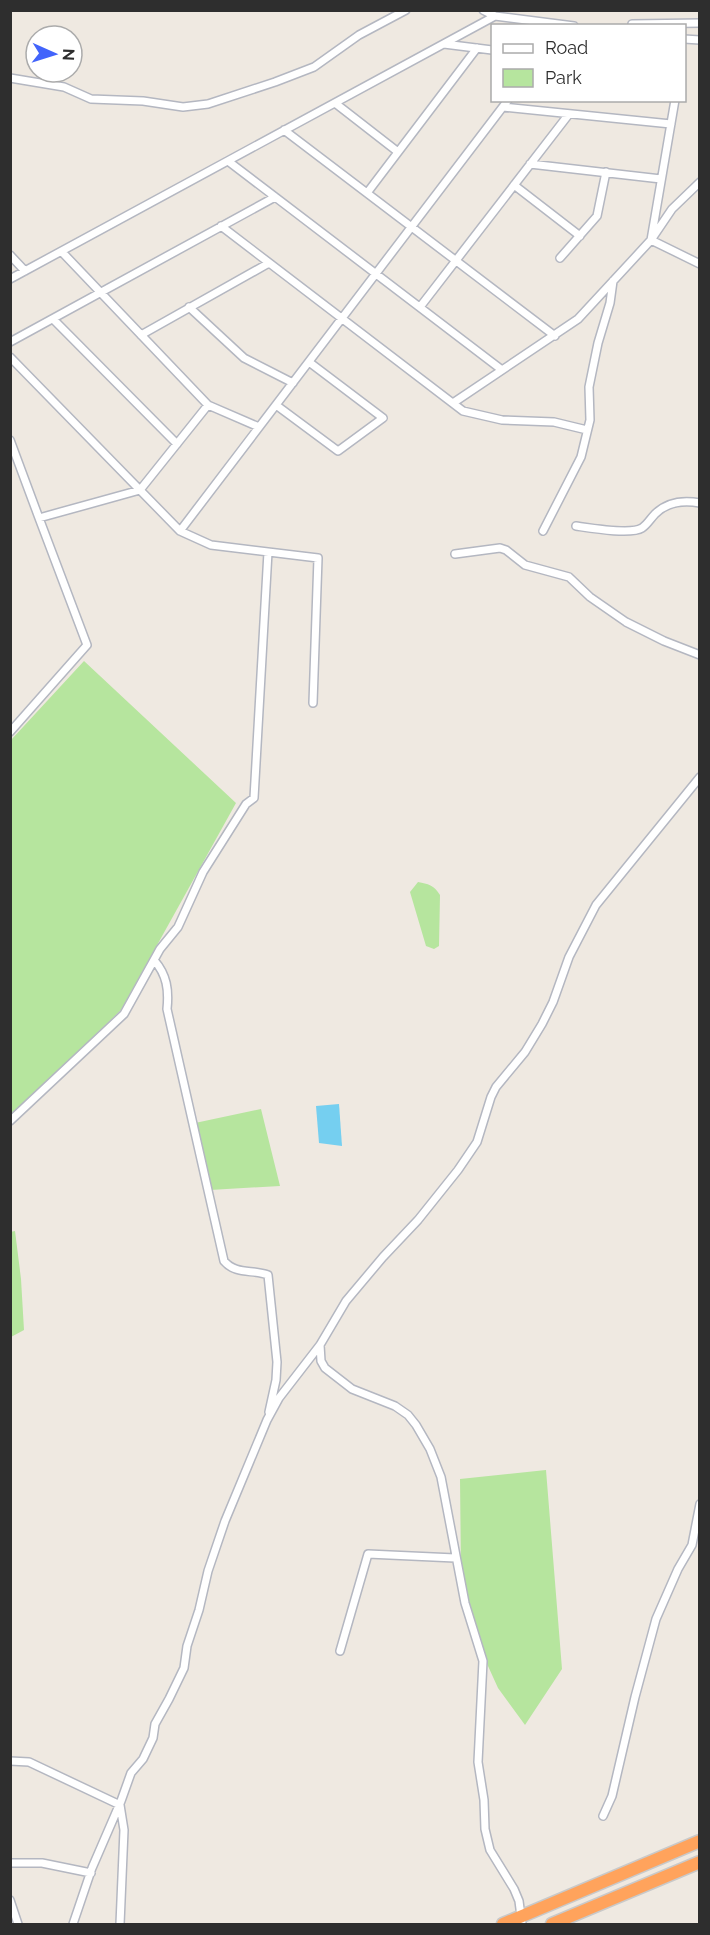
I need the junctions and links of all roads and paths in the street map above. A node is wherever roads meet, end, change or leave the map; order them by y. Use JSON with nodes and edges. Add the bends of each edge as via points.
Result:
{"nodes":[{"id":1,"x":406,"y":10,"type":"edge"},
{"id":2,"x":483,"y":10,"type":"edge"},
{"id":3,"x":495,"y":16,"type":"junction"},
{"id":4,"x":699,"y":23,"type":"edge"},
{"id":5,"x":560,"y":24,"type":"edge"},
{"id":6,"x":632,"y":24,"type":"dead end"},
{"id":7,"x":444,"y":44,"type":"junction"},
{"id":8,"x":477,"y":48,"type":"junction"},
{"id":9,"x":491,"y":50,"type":"edge"},
{"id":10,"x":10,"y":78,"type":"edge"},
{"id":11,"x":507,"y":102,"type":"edge"},
{"id":12,"x":675,"y":102,"type":"edge"},
{"id":13,"x":335,"y":103,"type":"junction"},
{"id":14,"x":503,"y":107,"type":"junction"},
{"id":15,"x":569,"y":114,"type":"junction"},
{"id":16,"x":671,"y":124,"type":"junction"},
{"id":17,"x":284,"y":130,"type":"junction"},
{"id":18,"x":398,"y":152,"type":"junction"},
{"id":19,"x":228,"y":161,"type":"junction"},
{"id":20,"x":530,"y":164,"type":"junction"},
{"id":21,"x":606,"y":172,"type":"junction"},
{"id":22,"x":662,"y":179,"type":"junction"},
{"id":23,"x":699,"y":182,"type":"edge"},
{"id":24,"x":514,"y":185,"type":"junction"},
{"id":25,"x":367,"y":193,"type":"junction"},
{"id":26,"x":275,"y":197,"type":"junction"},
{"id":27,"x":221,"y":226,"type":"junction"},
{"id":28,"x":412,"y":227,"type":"junction"},
{"id":29,"x":580,"y":236,"type":"junction"},
{"id":30,"x":651,"y":240,"type":"junction"},
{"id":31,"x":62,"y":252,"type":"junction"},
{"id":32,"x":10,"y":255,"type":"edge"},
{"id":33,"x":560,"y":258,"type":"dead end"},
{"id":34,"x":456,"y":261,"type":"junction"},
{"id":35,"x":269,"y":263,"type":"junction"},
{"id":36,"x":699,"y":264,"type":"edge"},
{"id":37,"x":25,"y":271,"type":"junction"},
{"id":38,"x":376,"y":274,"type":"junction"},
{"id":39,"x":10,"y":279,"type":"edge"},
{"id":40,"x":613,"y":281,"type":"junction"},
{"id":41,"x":101,"y":293,"type":"junction"},
{"id":42,"x":189,"y":307,"type":"junction"},
{"id":43,"x":420,"y":307,"type":"junction"},
{"id":44,"x":342,"y":318,"type":"junction"},
{"id":45,"x":53,"y":319,"type":"junction"},
{"id":46,"x":141,"y":334,"type":"junction"},
{"id":47,"x":555,"y":337,"type":"junction"},
{"id":48,"x":10,"y":342,"type":"edge"},
{"id":49,"x":10,"y":357,"type":"edge"},
{"id":50,"x":309,"y":362,"type":"junction"},
{"id":51,"x":502,"y":370,"type":"junction"},
{"id":52,"x":293,"y":383,"type":"junction"},
{"id":53,"x":453,"y":403,"type":"junction"},
{"id":54,"x":208,"y":405,"type":"junction"},
{"id":55,"x":276,"y":405,"type":"junction"},
{"id":56,"x":259,"y":427,"type":"junction"},
{"id":57,"x":587,"y":430,"type":"junction"},
{"id":58,"x":10,"y":440,"type":"edge"},
{"id":59,"x":177,"y":444,"type":"junction"},
{"id":60,"x":140,"y":490,"type":"junction"},
{"id":61,"x":699,"y":503,"type":"edge"},
{"id":62,"x":39,"y":518,"type":"junction"},
{"id":63,"x":576,"y":526,"type":"dead end"},
{"id":64,"x":180,"y":531,"type":"junction"},
{"id":65,"x":543,"y":531,"type":"dead end"},
{"id":66,"x":268,"y":552,"type":"junction"},
{"id":67,"x":455,"y":554,"type":"dead end"},
{"id":68,"x":699,"y":655,"type":"edge"},
{"id":69,"x":313,"y":702,"type":"dead end"},
{"id":70,"x":11,"y":730,"type":"edge"},
{"id":71,"x":699,"y":777,"type":"edge"},
{"id":72,"x":154,"y":960,"type":"junction"},
{"id":73,"x":10,"y":1121,"type":"edge"},
{"id":74,"x":320,"y":1345,"type":"junction"},
{"id":75,"x":267,"y":1420,"type":"junction"},
{"id":76,"x":699,"y":1504,"type":"edge"},
{"id":77,"x":455,"y":1558,"type":"junction"},
{"id":78,"x":340,"y":1652,"type":"dead end"},
{"id":79,"x":10,"y":1761,"type":"edge"},
{"id":80,"x":120,"y":1805,"type":"junction"},
{"id":81,"x":603,"y":1816,"type":"dead end"},
{"id":82,"x":699,"y":1841,"type":"edge"},
{"id":83,"x":699,"y":1862,"type":"edge"},
{"id":84,"x":10,"y":1863,"type":"edge"},
{"id":85,"x":91,"y":1873,"type":"junction"},
{"id":86,"x":10,"y":1900,"type":"edge"},
{"id":87,"x":522,"y":1921,"type":"edge"},
{"id":88,"x":18,"y":1924,"type":"edge"},
{"id":89,"x":73,"y":1924,"type":"edge"},
{"id":90,"x":120,"y":1924,"type":"edge"},
{"id":91,"x":503,"y":1924,"type":"edge"},
{"id":92,"x":552,"y":1924,"type":"edge"}],
"edges":[{"from":1,"to":10,"type":"street","via":[[359,35],[314,67],[208,104],[183,107],[91,99],[64,87]]},
{"from":2,"to":3,"type":"street"},
{"from":3,"to":5,"type":"street"},
{"from":3,"to":7,"type":"street"},
{"from":4,"to":6,"type":"street"},
{"from":7,"to":8,"type":"street"},
{"from":7,"to":13,"type":"street"},
{"from":8,"to":9,"type":"street"},
{"from":8,"to":18,"type":"street"},
{"from":11,"to":14,"type":"street"},
{"from":12,"to":16,"type":"street"},
{"from":13,"to":17,"type":"street"},
{"from":13,"to":18,"type":"street"},
{"from":14,"to":15,"type":"street"},
{"from":14,"to":28,"type":"street"},
{"from":15,"to":16,"type":"street"},
{"from":15,"to":20,"type":"street"},
{"from":16,"to":22,"type":"street"},
{"from":17,"to":19,"type":"street"},
{"from":17,"to":25,"type":"street"},
{"from":18,"to":25,"type":"street"},
{"from":19,"to":26,"type":"street"},
{"from":19,"to":31,"type":"street"},
{"from":20,"to":21,"type":"street"},
{"from":20,"to":24,"type":"street"},
{"from":21,"to":22,"type":"street"},
{"from":21,"to":29,"type":"street","via":[[597,216]]},
{"from":22,"to":30,"type":"street"},
{"from":23,"to":30,"type":"street","via":[[672,209]]},
{"from":24,"to":29,"type":"street"},
{"from":24,"to":34,"type":"street"},
{"from":25,"to":28,"type":"street"},
{"from":26,"to":27,"type":"street"},
{"from":26,"to":38,"type":"street"},
{"from":27,"to":35,"type":"street"},
{"from":27,"to":41,"type":"street"},
{"from":28,"to":34,"type":"street"},
{"from":28,"to":38,"type":"street"},
{"from":29,"to":33,"type":"street"},
{"from":30,"to":36,"type":"street"},
{"from":30,"to":40,"type":"street"},
{"from":31,"to":37,"type":"street"},
{"from":31,"to":41,"type":"street"},
{"from":32,"to":37,"type":"street"},
{"from":34,"to":43,"type":"street"},
{"from":34,"to":47,"type":"street"},
{"from":35,"to":42,"type":"street"},
{"from":35,"to":44,"type":"street"},
{"from":37,"to":39,"type":"street"},
{"from":38,"to":43,"type":"street"},
{"from":38,"to":44,"type":"street"},
{"from":40,"to":47,"type":"street","via":[[578,319]]},
{"from":40,"to":57,"type":"street","via":[[589,387]]},
{"from":41,"to":45,"type":"street"},
{"from":41,"to":46,"type":"street"},
{"from":42,"to":46,"type":"street"},
{"from":42,"to":52,"type":"street","via":[[244,358]]},
{"from":43,"to":51,"type":"street"},
{"from":44,"to":50,"type":"street"},
{"from":44,"to":53,"type":"street"},
{"from":45,"to":48,"type":"street"},
{"from":45,"to":59,"type":"street"},
{"from":46,"to":54,"type":"street"},
{"from":47,"to":51,"type":"street"},
{"from":49,"to":60,"type":"street"},
{"from":50,"to":52,"type":"street"},
{"from":50,"to":55,"type":"street","via":[[383,418],[338,451]]},
{"from":51,"to":53,"type":"street"},
{"from":52,"to":55,"type":"street"},
{"from":53,"to":57,"type":"street","via":[[463,411],[502,420],[554,422]]},
{"from":54,"to":56,"type":"street"},
{"from":54,"to":59,"type":"street"},
{"from":55,"to":56,"type":"street"},
{"from":56,"to":64,"type":"street"},
{"from":57,"to":65,"type":"street","via":[[580,457]]},
{"from":58,"to":62,"type":"street"},
{"from":59,"to":60,"type":"street"},
{"from":60,"to":62,"type":"street"},
{"from":60,"to":64,"type":"street"},
{"from":61,"to":63,"type":"street","via":[[681,501],[666,506],[642,528],[634,530]]},
{"from":62,"to":70,"type":"street","via":[[87,645]]},
{"from":64,"to":66,"type":"street","via":[[211,545]]},
{"from":66,"to":69,"type":"street","via":[[318,558]]},
{"from":66,"to":72,"type":"street","via":[[254,798],[246,804],[203,872],[178,927]]},
{"from":67,"to":68,"type":"street","via":[[506,550],[525,565],[569,577],[626,622]]},
{"from":71,"to":74,"type":"street","via":[[596,905],[570,955],[542,1024],[490,1097],[477,1142],[418,1220],[346,1301]]},
{"from":72,"to":73,"type":"street","via":[[124,1014]]},
{"from":72,"to":75,"type":"street","via":[[167,985],[168,1013],[224,1261],[239,1271],[268,1275],[277,1362]]},
{"from":74,"to":75,"type":"street"},
{"from":74,"to":77,"type":"street","via":[[325,1368],[352,1389],[395,1406],[417,1425],[441,1478]]},
{"from":75,"to":80,"type":"street","via":[[225,1521],[183,1668],[155,1724],[143,1759],[131,1773]]},
{"from":76,"to":81,"type":"street","via":[[692,1545],[656,1619],[612,1796]]},
{"from":77,"to":78,"type":"street","via":[[368,1554]]},
{"from":77,"to":87,"type":"street","via":[[483,1661],[478,1762],[486,1829],[490,1850],[514,1889]]},
{"from":79,"to":80,"type":"street","via":[[29,1762]]},
{"from":80,"to":85,"type":"street"},
{"from":80,"to":90,"type":"street","via":[[124,1830]]},
{"from":82,"to":87,"type":"highway"},
{"from":83,"to":92,"type":"highway"},
{"from":84,"to":85,"type":"street","via":[[42,1863]]},
{"from":85,"to":89,"type":"street"},
{"from":86,"to":88,"type":"street"},
{"from":87,"to":91,"type":"highway"}]}
